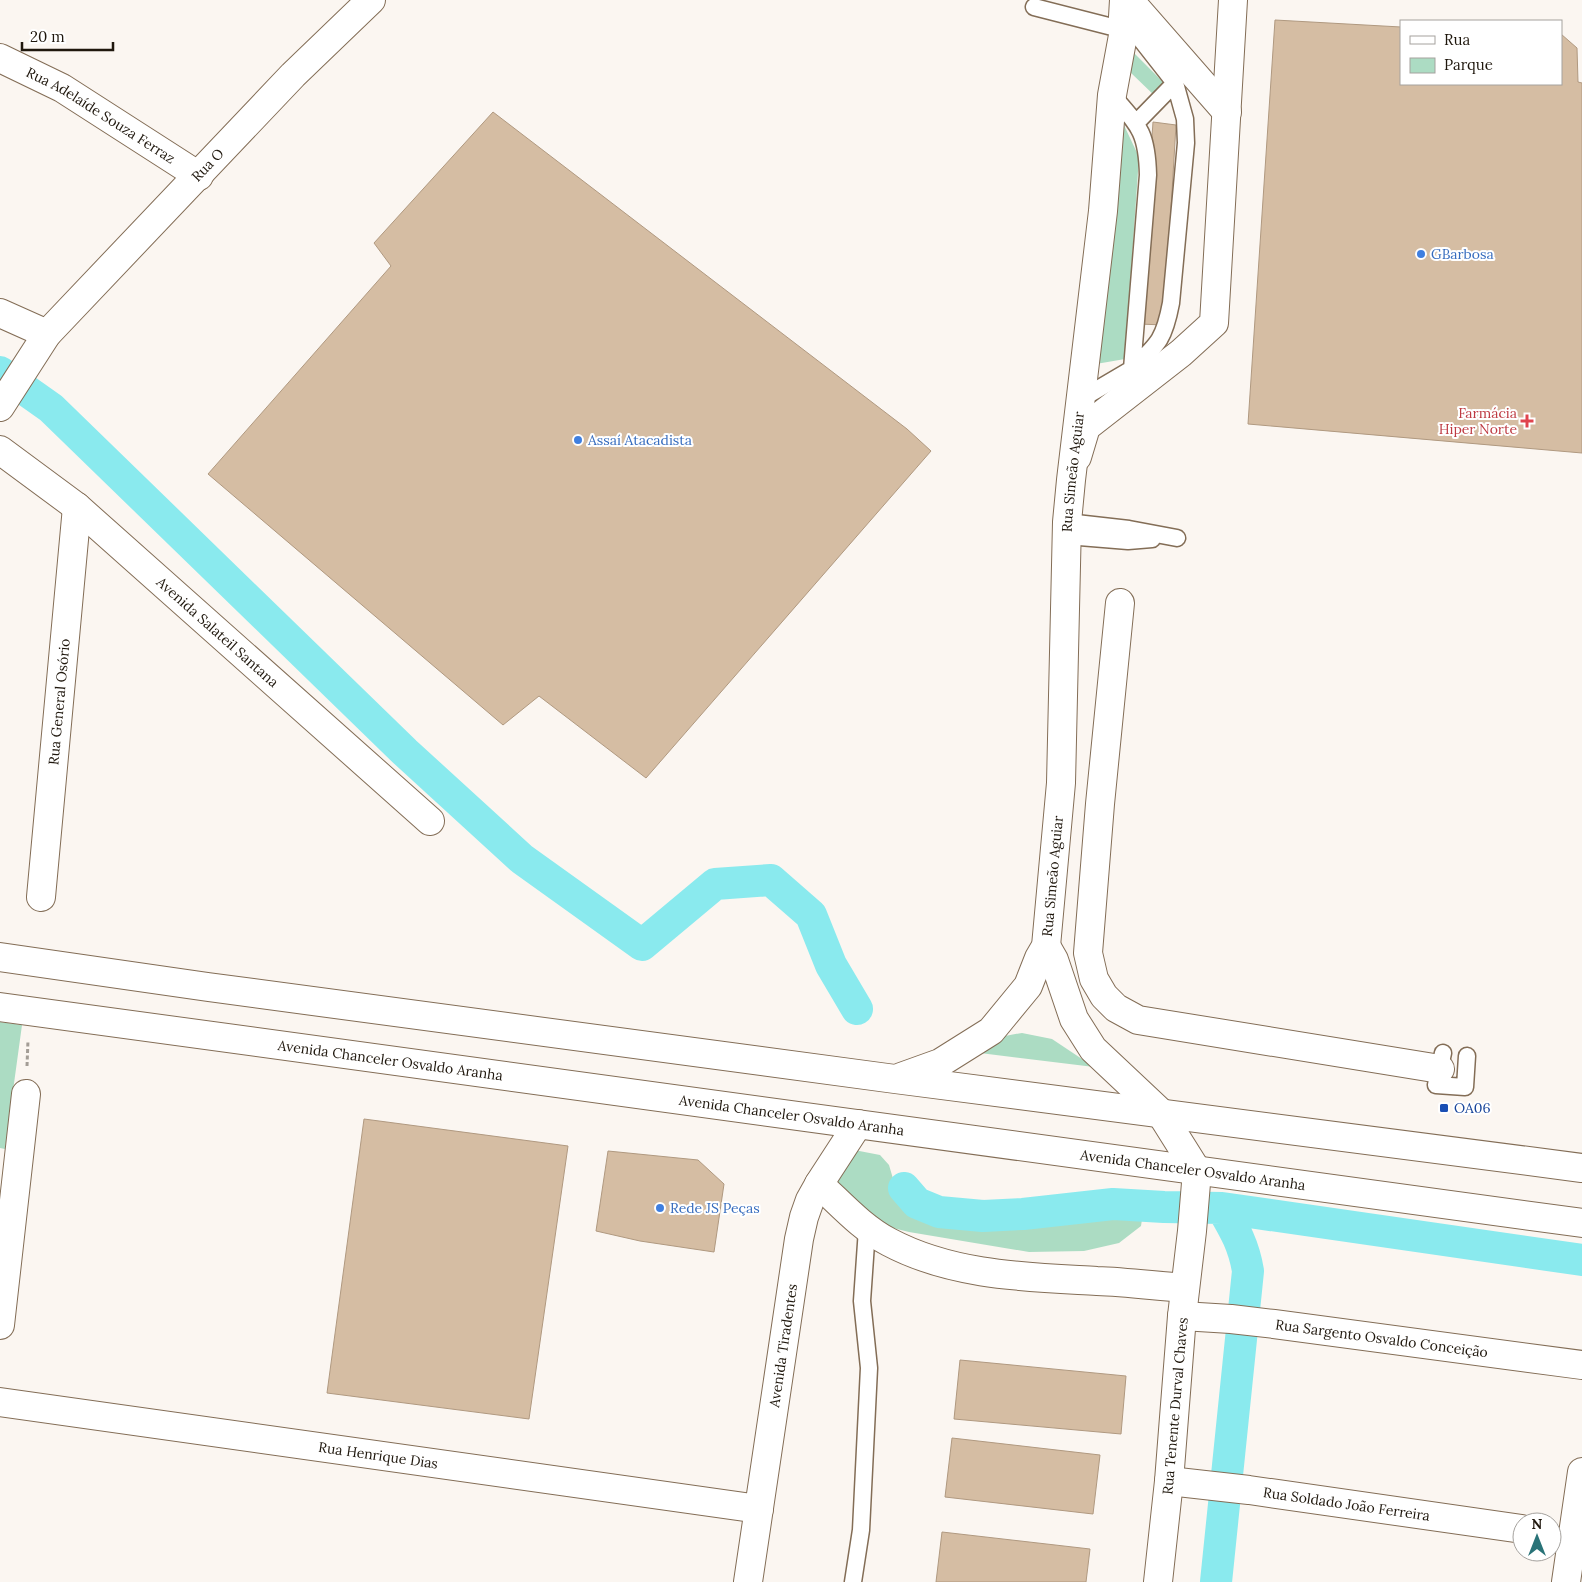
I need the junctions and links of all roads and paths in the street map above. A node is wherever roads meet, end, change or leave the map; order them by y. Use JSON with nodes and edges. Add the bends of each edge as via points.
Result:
{"nodes":[{"id":1,"x":371,"y":0,"type":"edge"},
{"id":2,"x":1233,"y":0,"type":"edge"},
{"id":3,"x":1034,"y":7,"type":"dead end"},
{"id":4,"x":1125,"y":12,"type":"edge"},
{"id":5,"x":0,"y":58,"type":"edge"},
{"id":6,"x":1176,"y":83,"type":"junction"},
{"id":7,"x":1112,"y":95,"type":"junction"},
{"id":8,"x":1227,"y":112,"type":"junction"},
{"id":9,"x":1136,"y":123,"type":"junction"},
{"id":10,"x":199,"y":176,"type":"junction"},
{"id":11,"x":0,"y":313,"type":"edge"},
{"id":12,"x":47,"y":334,"type":"junction"},
{"id":13,"x":1132,"y":369,"type":"junction"},
{"id":14,"x":1081,"y":399,"type":"junction"},
{"id":15,"x":0,"y":407,"type":"edge"},
{"id":16,"x":0,"y":450,"type":"edge"},
{"id":17,"x":1071,"y":480,"type":"junction"},
{"id":18,"x":77,"y":508,"type":"junction"},
{"id":19,"x":1067,"y":529,"type":"junction"},
{"id":20,"x":1120,"y":603,"type":"dead end"},
{"id":21,"x":430,"y":821,"type":"dead end"},
{"id":22,"x":41,"y":897,"type":"dead end"},
{"id":23,"x":1046,"y":946,"type":"junction"},
{"id":24,"x":0,"y":957,"type":"edge"},
{"id":25,"x":0,"y":1007,"type":"edge"},
{"id":26,"x":28,"y":1012,"type":"junction"},
{"id":27,"x":1468,"y":1056,"type":"dead end"},
{"id":28,"x":1440,"y":1069,"type":"joint"},
{"id":29,"x":895,"y":1079,"type":"junction"},
{"id":30,"x":26,"y":1094,"type":"joint"},
{"id":31,"x":1160,"y":1112,"type":"junction"},
{"id":32,"x":858,"y":1124,"type":"junction"},
{"id":33,"x":1582,"y":1168,"type":"edge"},
{"id":34,"x":1197,"y":1181,"type":"junction"},
{"id":35,"x":819,"y":1184,"type":"junction"},
{"id":36,"x":1582,"y":1223,"type":"edge"},
{"id":37,"x":868,"y":1229,"type":"junction"},
{"id":38,"x":1185,"y":1288,"type":"junction"},
{"id":39,"x":1182,"y":1316,"type":"junction"},
{"id":40,"x":0,"y":1325,"type":"edge"},
{"id":41,"x":1582,"y":1365,"type":"edge"},
{"id":42,"x":0,"y":1402,"type":"edge"},
{"id":43,"x":1582,"y":1472,"type":"edge"},
{"id":44,"x":1170,"y":1481,"type":"junction"},
{"id":45,"x":759,"y":1509,"type":"junction"},
{"id":46,"x":1512,"y":1528,"type":"edge"},
{"id":47,"x":1569,"y":1536,"type":"edge"},
{"id":48,"x":748,"y":1582,"type":"edge"},
{"id":49,"x":854,"y":1582,"type":"edge"},
{"id":50,"x":1158,"y":1582,"type":"edge"},
{"id":51,"x":1566,"y":1582,"type":"edge"}],
"edges":[{"from":1,"to":10,"type":"street","name":"Rua O","via":[[294,75]]},
{"from":2,"to":8,"type":"street"},
{"from":3,"to":4,"type":"lane"},
{"from":4,"to":6,"type":"lane"},
{"from":4,"to":7,"type":"street","name":"Rua Simeão Aguiar"},
{"from":4,"to":8,"type":"street"},
{"from":5,"to":10,"type":"street","name":"Rua Adelaíde Souza Ferraz","via":[[62,88]]},
{"from":6,"to":9,"type":"lane"},
{"from":6,"to":13,"type":"lane","via":[[1185,118],[1186,143],[1172,303],[1160,341]]},
{"from":7,"to":9,"type":"lane"},
{"from":7,"to":14,"type":"street","name":"Rua Simeão Aguiar","via":[[1103,212]]},
{"from":8,"to":17,"type":"street","via":[[1214,323],[1086,427]]},
{"from":9,"to":13,"type":"lane","via":[[1145,141],[1148,175]]},
{"from":10,"to":12,"type":"street","name":"Rua O"},
{"from":11,"to":12,"type":"street"},
{"from":12,"to":15,"type":"street","name":"Rua O"},
{"from":13,"to":14,"type":"lane"},
{"from":14,"to":17,"type":"street","name":"Rua Simeão Aguiar"},
{"from":16,"to":18,"type":"street","name":"Avenida Salateil Santana"},
{"from":17,"to":19,"type":"street","name":"Rua Simeão Aguiar"},
{"from":18,"to":21,"type":"street","name":"Avenida Salateil Santana"},
{"from":18,"to":22,"type":"street","name":"Rua General Osório"},
{"from":19,"to":19,"type":"lane","via":[[1128,541],[1177,538],[1129,529]]},
{"from":19,"to":23,"type":"street","name":"Rua Simeão Aguiar","via":[[1061,783]]},
{"from":20,"to":28,"type":"street","via":[[1088,953],[1094,979],[1104,996],[1116,1008],[1138,1020]]},
{"from":23,"to":29,"type":"street","via":[[1028,986],[991,1031],[940,1063]]},
{"from":23,"to":31,"type":"street","via":[[1074,1019],[1093,1049]]},
{"from":24,"to":29,"type":"street"},
{"from":25,"to":26,"type":"street","name":"Avenida Chanceler Osvaldo Aranha"},
{"from":26,"to":30,"type":"path"},
{"from":26,"to":32,"type":"street","name":"Avenida Chanceler Osvaldo Aranha"},
{"from":27,"to":28,"type":"lane","via":[[1466,1087]]},
{"from":29,"to":31,"type":"street"},
{"from":30,"to":40,"type":"street"},
{"from":31,"to":33,"type":"street"},
{"from":31,"to":34,"type":"street"},
{"from":32,"to":34,"type":"street","name":"Avenida Chanceler Osvaldo Aranha"},
{"from":32,"to":35,"type":"street","name":"Avenida Tiradentes"},
{"from":34,"to":36,"type":"street","name":"Avenida Chanceler Osvaldo Aranha"},
{"from":34,"to":38,"type":"street","name":"Rua Tenente Durval Chaves"},
{"from":35,"to":37,"type":"street"},
{"from":35,"to":45,"type":"street","name":"Avenida Tiradentes","via":[[804,1216],[799,1239]]},
{"from":37,"to":38,"type":"street","via":[[890,1243],[959,1268],[1008,1275]]},
{"from":37,"to":49,"type":"lane","via":[[862,1301],[869,1368],[861,1530]]},
{"from":38,"to":39,"type":"street","name":"Rua Tenente Durval Chaves"},
{"from":39,"to":41,"type":"street","name":"Rua Sargento Osvaldo Conceição","via":[[1231,1318]]},
{"from":39,"to":44,"type":"street","name":"Rua Tenente Durval Chaves"},
{"from":42,"to":45,"type":"street","name":"Rua Henrique Dias"},
{"from":43,"to":47,"type":"street"},
{"from":44,"to":46,"type":"street","name":"Rua Soldado João Ferreira"},
{"from":44,"to":50,"type":"street","name":"Rua Tenente Durval Chaves"},
{"from":45,"to":48,"type":"street","name":"Avenida Tiradentes"},
{"from":47,"to":51,"type":"street"}]}
